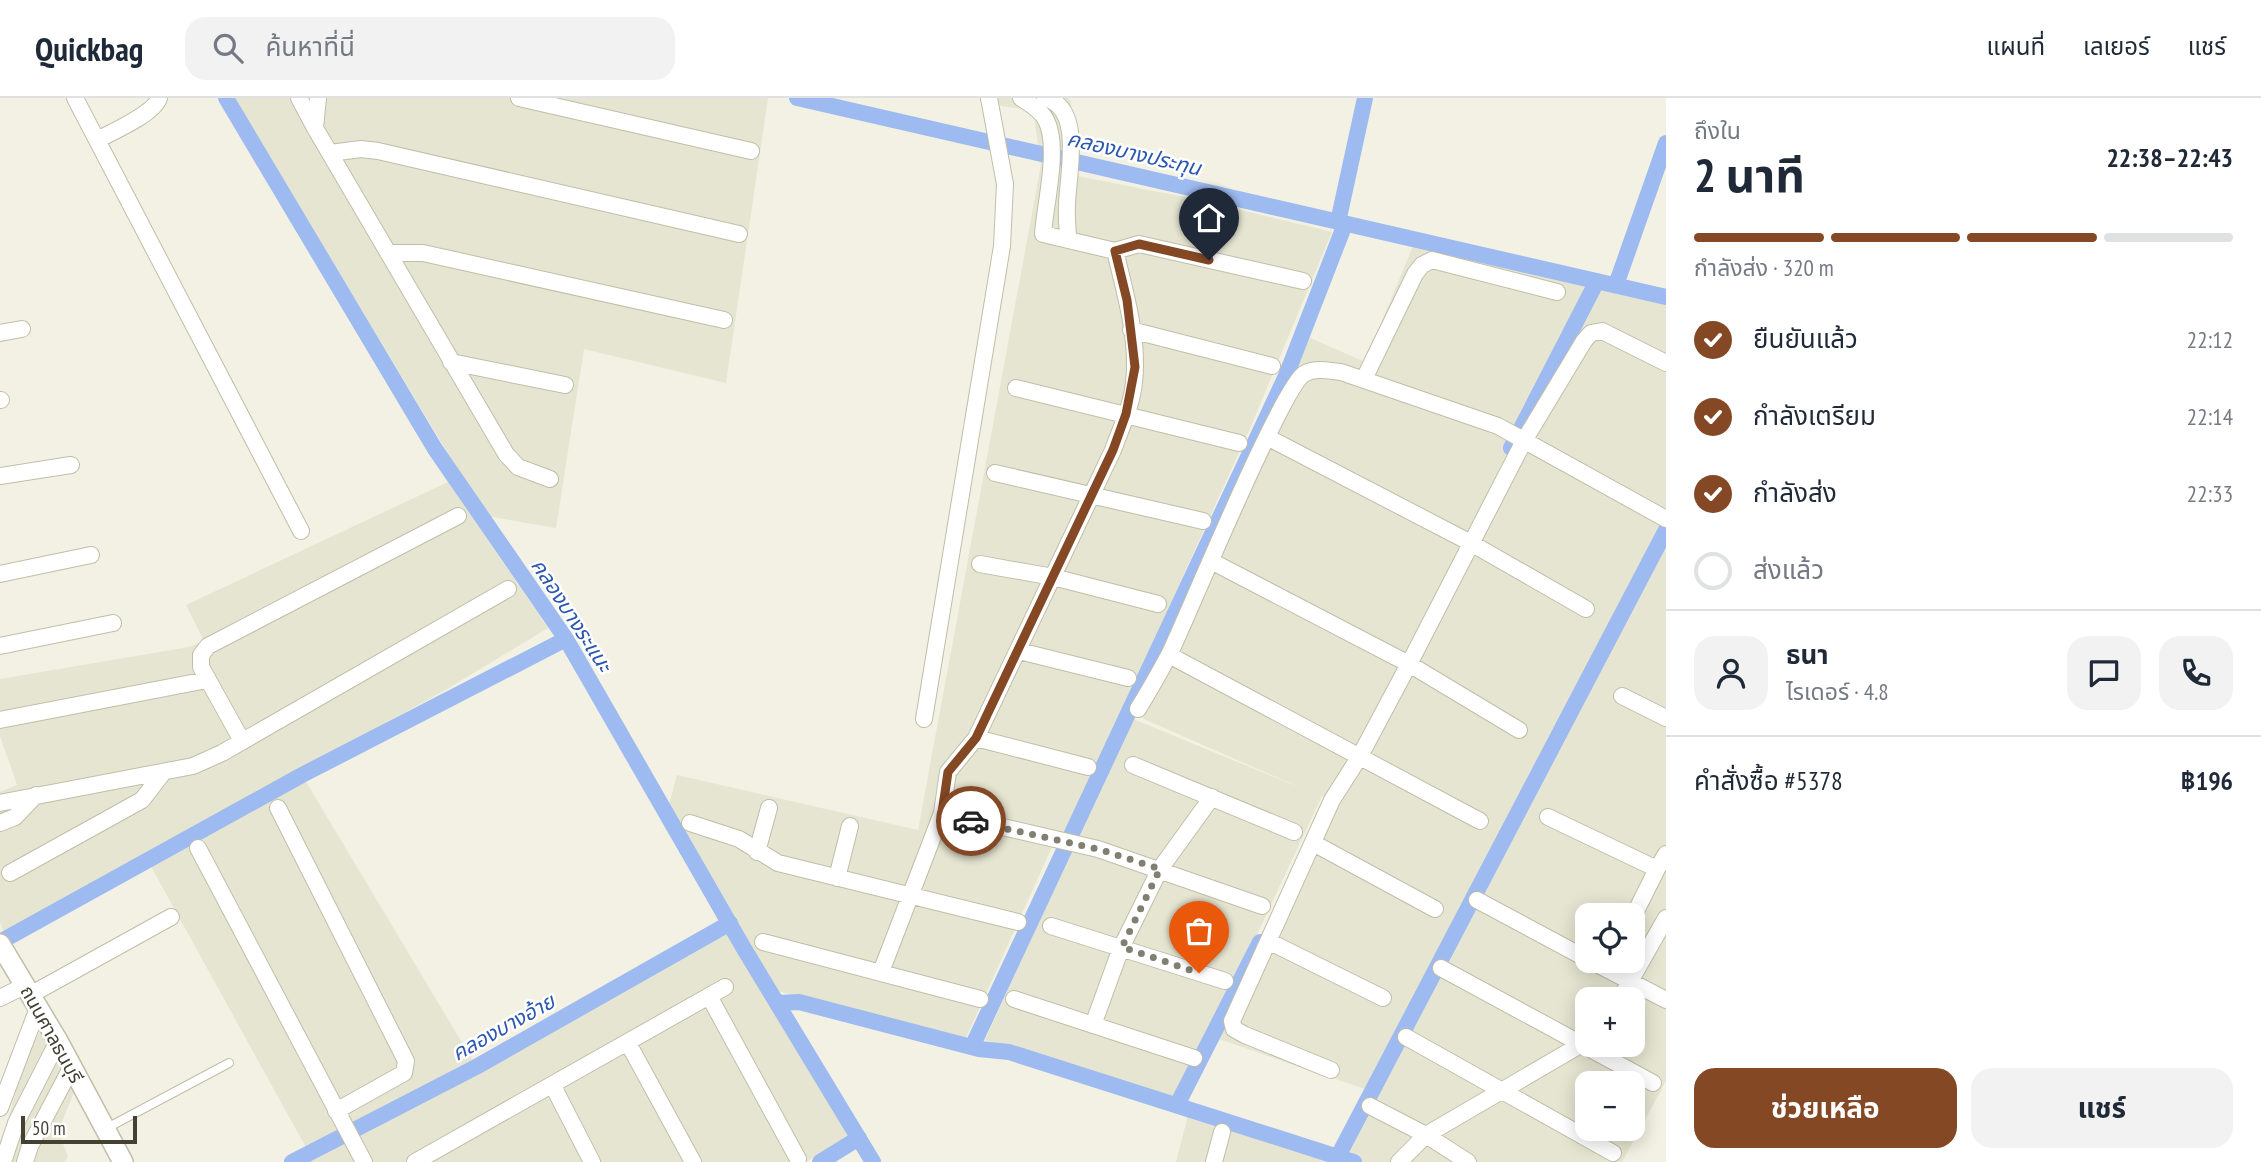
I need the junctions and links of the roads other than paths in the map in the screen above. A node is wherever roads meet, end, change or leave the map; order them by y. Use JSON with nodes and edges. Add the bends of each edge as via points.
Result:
{"nodes":[{"id":1,"x":75,"y":98,"type":"edge"},
{"id":2,"x":159,"y":98,"type":"edge"},
{"id":3,"x":299,"y":98,"type":"edge"},
{"id":4,"x":318,"y":98,"type":"edge"},
{"id":5,"x":519,"y":98,"type":"edge"},
{"id":6,"x":989,"y":98,"type":"edge"},
{"id":7,"x":1021,"y":98,"type":"edge"},
{"id":8,"x":1045,"y":98,"type":"edge"},
{"id":9,"x":315,"y":128,"type":"junction"},
{"id":10,"x":97,"y":140,"type":"junction"},
{"id":11,"x":751,"y":151,"type":"dead end"},
{"id":12,"x":330,"y":153,"type":"junction"},
{"id":13,"x":1047,"y":201,"type":"junction"},
{"id":14,"x":1066,"y":205,"type":"junction"},
{"id":15,"x":739,"y":234,"type":"dead end"},
{"id":16,"x":1068,"y":239,"type":"junction"},
{"id":17,"x":1115,"y":251,"type":"junction"},
{"id":18,"x":388,"y":253,"type":"junction"},
{"id":19,"x":1303,"y":281,"type":"dead end"},
{"id":20,"x":1557,"y":292,"type":"dead end"},
{"id":21,"x":724,"y":320,"type":"dead end"},
{"id":22,"x":22,"y":329,"type":"dead end"},
{"id":23,"x":1131,"y":330,"type":"junction"},
{"id":24,"x":0,"y":333,"type":"edge"},
{"id":25,"x":451,"y":362,"type":"junction"},
{"id":26,"x":1666,"y":363,"type":"edge"},
{"id":27,"x":1272,"y":366,"type":"dead end"},
{"id":28,"x":1364,"y":379,"type":"junction"},
{"id":29,"x":565,"y":385,"type":"dead end"},
{"id":30,"x":1016,"y":388,"type":"dead end"},
{"id":31,"x":1126,"y":414,"type":"junction"},
{"id":32,"x":1267,"y":437,"type":"junction"},
{"id":33,"x":1525,"y":439,"type":"junction"},
{"id":34,"x":1239,"y":443,"type":"dead end"},
{"id":35,"x":71,"y":466,"type":"dead end"},
{"id":36,"x":995,"y":473,"type":"dead end"},
{"id":37,"x":0,"y":476,"type":"edge"},
{"id":38,"x":550,"y":479,"type":"dead end"},
{"id":39,"x":1092,"y":493,"type":"junction"},
{"id":40,"x":458,"y":516,"type":"dead end"},
{"id":41,"x":1664,"y":518,"type":"edge"},
{"id":42,"x":1203,"y":521,"type":"dead end"},
{"id":43,"x":301,"y":531,"type":"dead end"},
{"id":44,"x":1469,"y":542,"type":"junction"},
{"id":45,"x":91,"y":555,"type":"dead end"},
{"id":46,"x":1211,"y":561,"type":"junction"},
{"id":47,"x":979,"y":564,"type":"dead end"},
{"id":48,"x":1,"y":572,"type":"edge"},
{"id":49,"x":1053,"y":577,"type":"junction"},
{"id":50,"x":508,"y":589,"type":"dead end"},
{"id":51,"x":1158,"y":604,"type":"dead end"},
{"id":52,"x":1586,"y":609,"type":"dead end"},
{"id":53,"x":113,"y":623,"type":"dead end"},
{"id":54,"x":0,"y":646,"type":"edge"},
{"id":55,"x":1018,"y":651,"type":"junction"},
{"id":56,"x":1169,"y":655,"type":"junction"},
{"id":57,"x":1409,"y":664,"type":"junction"},
{"id":58,"x":1128,"y":678,"type":"dead end"},
{"id":59,"x":207,"y":680,"type":"junction"},
{"id":60,"x":1622,"y":696,"type":"dead end"},
{"id":61,"x":1138,"y":709,"type":"dead end"},
{"id":62,"x":1666,"y":718,"type":"edge"},
{"id":63,"x":924,"y":719,"type":"dead end"},
{"id":64,"x":0,"y":720,"type":"edge"},
{"id":65,"x":1519,"y":730,"type":"dead end"},
{"id":66,"x":976,"y":738,"type":"junction"},
{"id":67,"x":242,"y":741,"type":"junction"},
{"id":68,"x":1360,"y":756,"type":"junction"},
{"id":69,"x":1133,"y":765,"type":"dead end"},
{"id":70,"x":1088,"y":767,"type":"dead end"},
{"id":71,"x":162,"y":774,"type":"junction"},
{"id":72,"x":36,"y":795,"type":"junction"},
{"id":73,"x":1212,"y":797,"type":"junction"},
{"id":74,"x":0,"y":803,"type":"edge"},
{"id":75,"x":278,"y":808,"type":"dead end"},
{"id":76,"x":769,"y":808,"type":"dead end"},
{"id":77,"x":942,"y":813,"type":"junction"},
{"id":78,"x":1548,"y":817,"type":"dead end"},
{"id":79,"x":1480,"y":821,"type":"dead end"},
{"id":80,"x":0,"y":823,"type":"edge"},
{"id":81,"x":690,"y":823,"type":"dead end"},
{"id":82,"x":850,"y":827,"type":"dead end"},
{"id":83,"x":1294,"y":832,"type":"dead end"},
{"id":84,"x":1315,"y":844,"type":"junction"},
{"id":85,"x":198,"y":848,"type":"dead end"},
{"id":86,"x":757,"y":852,"type":"junction"},
{"id":87,"x":1666,"y":854,"type":"edge"},
{"id":88,"x":1160,"y":869,"type":"junction"},
{"id":89,"x":1657,"y":869,"type":"junction"},
{"id":90,"x":9,"y":873,"type":"dead end"},
{"id":91,"x":837,"y":878,"type":"junction"},
{"id":92,"x":910,"y":896,"type":"junction"},
{"id":93,"x":1477,"y":900,"type":"dead end"},
{"id":94,"x":1640,"y":903,"type":"edge"},
{"id":95,"x":1262,"y":906,"type":"dead end"},
{"id":96,"x":1435,"y":909,"type":"dead end"},
{"id":97,"x":171,"y":917,"type":"dead end"},
{"id":98,"x":1666,"y":918,"type":"edge"},
{"id":99,"x":1018,"y":922,"type":"dead end"},
{"id":100,"x":1051,"y":926,"type":"dead end"},
{"id":101,"x":1268,"y":941,"type":"junction"},
{"id":102,"x":763,"y":942,"type":"dead end"},
{"id":103,"x":1122,"y":947,"type":"junction"},
{"id":104,"x":1575,"y":952,"type":"edge"},
{"id":105,"x":4,"y":956,"type":"edge"},
{"id":106,"x":1441,"y":968,"type":"dead end"},
{"id":107,"x":881,"y":972,"type":"junction"},
{"id":108,"x":1614,"y":973,"type":"edge"},
{"id":109,"x":1225,"y":981,"type":"dead end"},
{"id":110,"x":1631,"y":982,"type":"junction"},
{"id":111,"x":725,"y":986,"type":"dead end"},
{"id":112,"x":1628,"y":987,"type":"edge"},
{"id":113,"x":31,"y":996,"type":"junction"},
{"id":114,"x":709,"y":996,"type":"junction"},
{"id":115,"x":0,"y":998,"type":"edge"},
{"id":116,"x":980,"y":999,"type":"dead end"},
{"id":117,"x":1014,"y":999,"type":"dead end"},
{"id":118,"x":1383,"y":999,"type":"dead end"},
{"id":119,"x":1666,"y":1000,"type":"edge"},
{"id":120,"x":1093,"y":1025,"type":"junction"},
{"id":121,"x":1406,"y":1037,"type":"dead end"},
{"id":122,"x":1575,"y":1038,"type":"edge"},
{"id":123,"x":58,"y":1041,"type":"junction"},
{"id":124,"x":628,"y":1043,"type":"junction"},
{"id":125,"x":1575,"y":1049,"type":"edge"},
{"id":126,"x":1609,"y":1057,"type":"edge"},
{"id":127,"x":1194,"y":1058,"type":"dead end"},
{"id":128,"x":229,"y":1062,"type":"dead end"},
{"id":129,"x":71,"y":1068,"type":"junction"},
{"id":130,"x":1331,"y":1070,"type":"dead end"},
{"id":131,"x":1653,"y":1083,"type":"dead end"},
{"id":132,"x":553,"y":1086,"type":"junction"},
{"id":133,"x":1502,"y":1089,"type":"junction"},
{"id":134,"x":1370,"y":1106,"type":"dead end"},
{"id":135,"x":0,"y":1108,"type":"edge"},
{"id":136,"x":336,"y":1111,"type":"junction"},
{"id":137,"x":105,"y":1130,"type":"junction"},
{"id":138,"x":1222,"y":1132,"type":"dead end"},
{"id":139,"x":1426,"y":1135,"type":"junction"},
{"id":140,"x":12,"y":1137,"type":"junction"},
{"id":141,"x":30,"y":1146,"type":"junction"},
{"id":142,"x":1613,"y":1153,"type":"dead end"},
{"id":143,"x":798,"y":1158,"type":"dead end"},
{"id":144,"x":4,"y":1160,"type":"edge"},
{"id":145,"x":119,"y":1160,"type":"edge"},
{"id":146,"x":25,"y":1162,"type":"edge"},
{"id":147,"x":364,"y":1162,"type":"edge"},
{"id":148,"x":415,"y":1162,"type":"edge"},
{"id":149,"x":592,"y":1162,"type":"edge"},
{"id":150,"x":693,"y":1162,"type":"edge"},
{"id":151,"x":1214,"y":1162,"type":"edge"},
{"id":152,"x":1399,"y":1162,"type":"edge"},
{"id":153,"x":1468,"y":1162,"type":"edge"}],
"edges":[{"from":1,"to":10,"type":"street"},
{"from":2,"to":10,"type":"street","via":[[146,113]]},
{"from":3,"to":9,"type":"street"},
{"from":4,"to":9,"type":"street"},
{"from":5,"to":11,"type":"street"},
{"from":6,"to":63,"type":"street","via":[[1005,184],[1002,246]]},
{"from":7,"to":13,"type":"street","via":[[1047,121],[1051,177]]},
{"from":8,"to":14,"type":"street","via":[[1065,113],[1071,137]]},
{"from":9,"to":12,"type":"street"},
{"from":10,"to":43,"type":"street"},
{"from":12,"to":15,"type":"street","via":[[378,151]]},
{"from":12,"to":18,"type":"street"},
{"from":13,"to":14,"type":"street"},
{"from":13,"to":16,"type":"street","via":[[1043,234]]},
{"from":14,"to":16,"type":"street"},
{"from":16,"to":17,"type":"street"},
{"from":17,"to":19,"type":"street","via":[[1139,244]]},
{"from":17,"to":23,"type":"street"},
{"from":18,"to":21,"type":"street","via":[[433,255]]},
{"from":18,"to":25,"type":"street"},
{"from":20,"to":28,"type":"street","via":[[1432,260],[1415,274]]},
{"from":22,"to":24,"type":"street"},
{"from":23,"to":27,"type":"street"},
{"from":23,"to":31,"type":"street","via":[[1135,375]]},
{"from":25,"to":29,"type":"street"},
{"from":25,"to":38,"type":"street","via":[[513,463]]},
{"from":26,"to":33,"type":"street","via":[[1615,335],[1591,333]]},
{"from":28,"to":32,"type":"street","via":[[1320,370],[1304,374],[1294,383]]},
{"from":28,"to":33,"type":"street","via":[[1471,415]]},
{"from":30,"to":31,"type":"street"},
{"from":31,"to":34,"type":"street"},
{"from":31,"to":39,"type":"street"},
{"from":32,"to":44,"type":"street"},
{"from":32,"to":46,"type":"street"},
{"from":33,"to":41,"type":"street"},
{"from":33,"to":44,"type":"street"},
{"from":35,"to":37,"type":"street"},
{"from":36,"to":39,"type":"street"},
{"from":39,"to":42,"type":"street"},
{"from":39,"to":49,"type":"street"},
{"from":40,"to":59,"type":"street","via":[[208,646],[201,656]]},
{"from":44,"to":52,"type":"street"},
{"from":44,"to":57,"type":"street"},
{"from":45,"to":48,"type":"street"},
{"from":46,"to":56,"type":"street"},
{"from":46,"to":57,"type":"street"},
{"from":47,"to":49,"type":"street"},
{"from":49,"to":51,"type":"street"},
{"from":49,"to":55,"type":"street"},
{"from":50,"to":67,"type":"street"},
{"from":53,"to":54,"type":"street"},
{"from":55,"to":58,"type":"street"},
{"from":55,"to":66,"type":"street"},
{"from":56,"to":61,"type":"street"},
{"from":56,"to":68,"type":"street"},
{"from":57,"to":65,"type":"street"},
{"from":57,"to":68,"type":"street"},
{"from":59,"to":64,"type":"street"},
{"from":59,"to":67,"type":"street"},
{"from":60,"to":62,"type":"street"},
{"from":66,"to":70,"type":"street"},
{"from":66,"to":77,"type":"street","via":[[948,772]]},
{"from":67,"to":71,"type":"street","via":[[193,766]]},
{"from":68,"to":79,"type":"street"},
{"from":68,"to":84,"type":"street","via":[[1332,800]]},
{"from":69,"to":73,"type":"street"},
{"from":71,"to":72,"type":"street"},
{"from":71,"to":90,"type":"street","via":[[142,800]]},
{"from":72,"to":74,"type":"street"},
{"from":72,"to":80,"type":"street","via":[[15,817]]},
{"from":73,"to":83,"type":"street"},
{"from":73,"to":88,"type":"street"},
{"from":75,"to":136,"type":"street","via":[[407,1062],[404,1073]]},
{"from":76,"to":86,"type":"street"},
{"from":77,"to":88,"type":"street","via":[[1098,849]]},
{"from":77,"to":92,"type":"street"},
{"from":78,"to":89,"type":"street"},
{"from":81,"to":86,"type":"street","via":[[728,834]]},
{"from":82,"to":91,"type":"street"},
{"from":84,"to":96,"type":"street"},
{"from":84,"to":101,"type":"street"},
{"from":85,"to":136,"type":"street"},
{"from":86,"to":91,"type":"street","via":[[778,863]]},
{"from":87,"to":89,"type":"street"},
{"from":88,"to":95,"type":"street"},
{"from":88,"to":103,"type":"street"},
{"from":89,"to":94,"type":"street"},
{"from":91,"to":92,"type":"street"},
{"from":92,"to":99,"type":"street"},
{"from":92,"to":107,"type":"street"},
{"from":93,"to":104,"type":"street"},
{"from":97,"to":113,"type":"street"},
{"from":98,"to":110,"type":"street"},
{"from":100,"to":103,"type":"street"},
{"from":101,"to":118,"type":"street"},
{"from":101,"to":130,"type":"street","via":[[1236,1005],[1234,1029]]},
{"from":102,"to":107,"type":"street"},
{"from":103,"to":109,"type":"street"},
{"from":103,"to":120,"type":"street"},
{"from":105,"to":113,"type":"street","name":"ถนนศาลธนบุรี"},
{"from":106,"to":122,"type":"street"},
{"from":107,"to":116,"type":"street"},
{"from":108,"to":110,"type":"street"},
{"from":110,"to":112,"type":"street"},
{"from":110,"to":119,"type":"street"},
{"from":111,"to":114,"type":"street"},
{"from":113,"to":115,"type":"street"},
{"from":113,"to":123,"type":"street","name":"ถนนศาลธนบุรี"},
{"from":113,"to":135,"type":"street"},
{"from":114,"to":124,"type":"street"},
{"from":114,"to":143,"type":"street"},
{"from":117,"to":120,"type":"street"},
{"from":120,"to":127,"type":"street"},
{"from":121,"to":133,"type":"street"},
{"from":123,"to":129,"type":"street","name":"ถนนศาลธนบุรี"},
{"from":123,"to":140,"type":"street"},
{"from":124,"to":132,"type":"street"},
{"from":124,"to":150,"type":"street"},
{"from":125,"to":133,"type":"street"},
{"from":126,"to":131,"type":"street"},
{"from":128,"to":137,"type":"lane"},
{"from":129,"to":137,"type":"street","name":"ถนนศาลธนบุรี"},
{"from":129,"to":141,"type":"street"},
{"from":132,"to":148,"type":"street"},
{"from":132,"to":149,"type":"street"},
{"from":133,"to":139,"type":"street"},
{"from":133,"to":142,"type":"street"},
{"from":134,"to":139,"type":"street"},
{"from":136,"to":147,"type":"street"},
{"from":137,"to":145,"type":"street","name":"ถนนศาลธนบุรี"},
{"from":138,"to":151,"type":"street"},
{"from":139,"to":152,"type":"street"},
{"from":139,"to":153,"type":"street"},
{"from":140,"to":141,"type":"street"},
{"from":140,"to":144,"type":"street"},
{"from":141,"to":146,"type":"street"}]}
